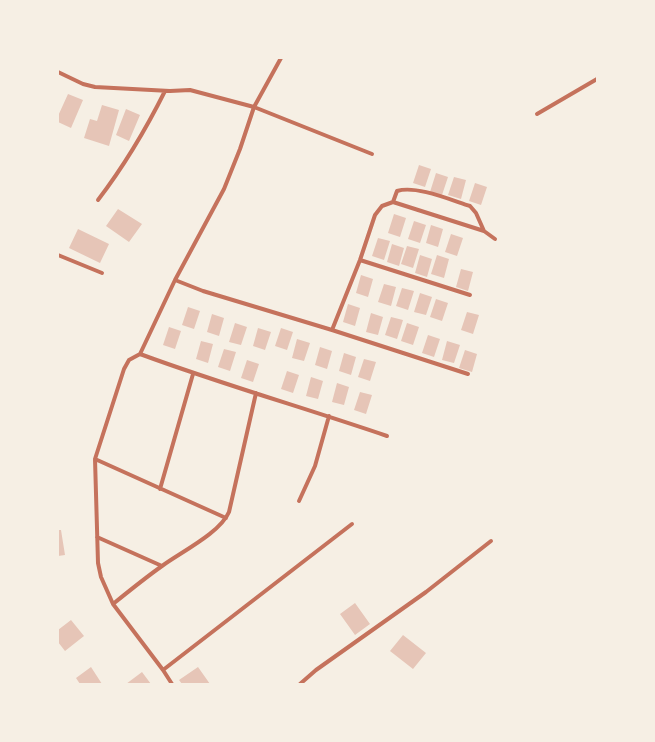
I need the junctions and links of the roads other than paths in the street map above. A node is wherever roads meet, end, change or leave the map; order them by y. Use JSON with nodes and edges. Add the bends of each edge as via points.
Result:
{"nodes":[{"id":1,"x":281,"y":58,"type":"edge"},
{"id":2,"x":58,"y":72,"type":"edge"},
{"id":3,"x":597,"y":79,"type":"edge"},
{"id":4,"x":165,"y":91,"type":"junction"},
{"id":5,"x":254,"y":107,"type":"junction"},
{"id":6,"x":537,"y":114,"type":"dead end"},
{"id":7,"x":372,"y":154,"type":"dead end"},
{"id":8,"x":98,"y":200,"type":"dead end"},
{"id":9,"x":393,"y":202,"type":"junction"},
{"id":10,"x":484,"y":231,"type":"junction"},
{"id":11,"x":495,"y":239,"type":"dead end"},
{"id":12,"x":58,"y":255,"type":"edge"},
{"id":13,"x":360,"y":260,"type":"junction"},
{"id":14,"x":102,"y":273,"type":"dead end"},
{"id":15,"x":175,"y":280,"type":"junction"},
{"id":16,"x":470,"y":295,"type":"dead end"},
{"id":17,"x":332,"y":330,"type":"junction"},
{"id":18,"x":140,"y":354,"type":"junction"},
{"id":19,"x":193,"y":374,"type":"junction"},
{"id":20,"x":468,"y":374,"type":"dead end"},
{"id":21,"x":256,"y":393,"type":"junction"},
{"id":22,"x":330,"y":416,"type":"junction"},
{"id":23,"x":387,"y":436,"type":"dead end"},
{"id":24,"x":95,"y":459,"type":"junction"},
{"id":25,"x":160,"y":489,"type":"junction"},
{"id":26,"x":299,"y":501,"type":"dead end"},
{"id":27,"x":226,"y":518,"type":"junction"},
{"id":28,"x":352,"y":524,"type":"dead end"},
{"id":29,"x":97,"y":537,"type":"junction"},
{"id":30,"x":491,"y":541,"type":"dead end"},
{"id":31,"x":162,"y":566,"type":"junction"},
{"id":32,"x":113,"y":604,"type":"junction"},
{"id":33,"x":163,"y":670,"type":"junction"},
{"id":34,"x":172,"y":684,"type":"edge"},
{"id":35,"x":300,"y":684,"type":"edge"}],
"edges":[{"from":1,"to":5,"type":"street"},
{"from":2,"to":4,"type":"street","via":[[95,87]]},
{"from":3,"to":6,"type":"street"},
{"from":4,"to":5,"type":"street","via":[[190,90]]},
{"from":4,"to":8,"type":"street","via":[[118,173]]},
{"from":5,"to":7,"type":"street"},
{"from":5,"to":15,"type":"street","via":[[224,190]]},
{"from":9,"to":10,"type":"street"},
{"from":9,"to":10,"type":"street","via":[[396,191],[413,189],[470,206]]},
{"from":9,"to":13,"type":"street","via":[[382,206],[375,215]]},
{"from":10,"to":11,"type":"street"},
{"from":12,"to":14,"type":"street"},
{"from":13,"to":16,"type":"street"},
{"from":13,"to":17,"type":"street"},
{"from":15,"to":17,"type":"street"},
{"from":15,"to":18,"type":"street"},
{"from":17,"to":20,"type":"street"},
{"from":18,"to":19,"type":"street"},
{"from":18,"to":24,"type":"street","via":[[129,360],[124,369]]},
{"from":19,"to":21,"type":"street"},
{"from":19,"to":25,"type":"street"},
{"from":21,"to":22,"type":"street"},
{"from":21,"to":27,"type":"street"},
{"from":22,"to":23,"type":"street"},
{"from":22,"to":26,"type":"street","via":[[315,466]]},
{"from":24,"to":25,"type":"street"},
{"from":24,"to":29,"type":"street"},
{"from":25,"to":27,"type":"street"},
{"from":27,"to":31,"type":"street","via":[[212,532]]},
{"from":28,"to":33,"type":"street"},
{"from":29,"to":31,"type":"street"},
{"from":29,"to":32,"type":"street","via":[[101,577]]},
{"from":30,"to":35,"type":"street"},
{"from":31,"to":32,"type":"street"},
{"from":32,"to":33,"type":"street"},
{"from":33,"to":34,"type":"street"}]}
